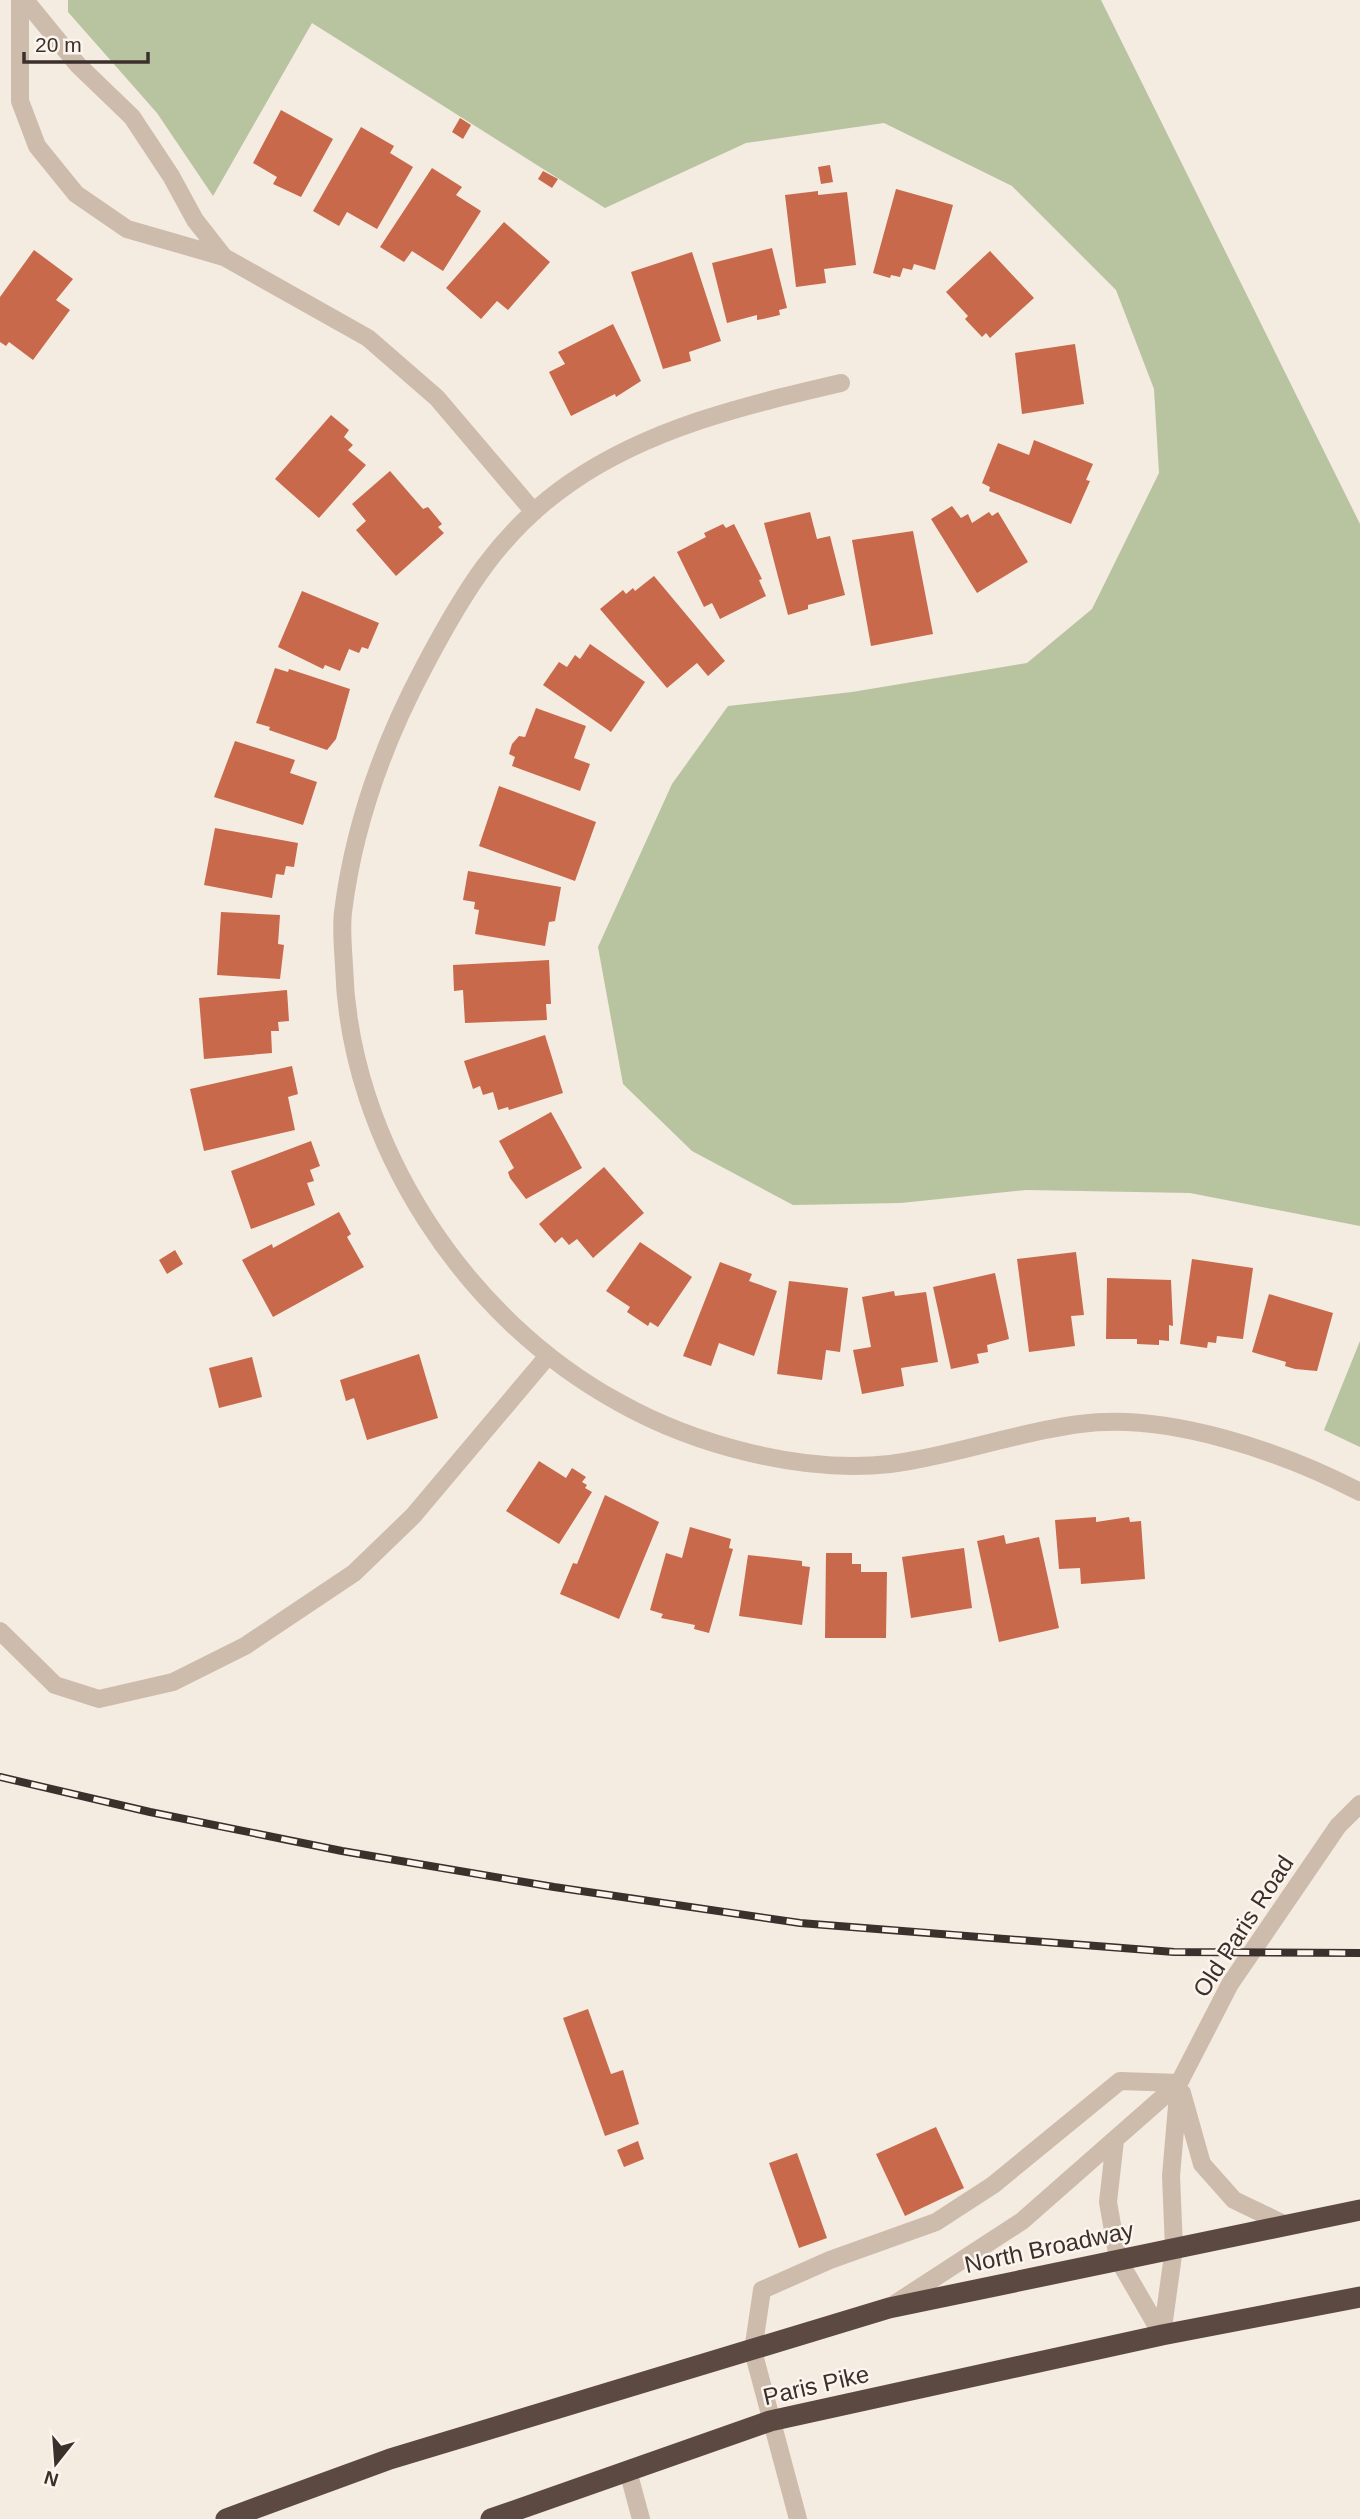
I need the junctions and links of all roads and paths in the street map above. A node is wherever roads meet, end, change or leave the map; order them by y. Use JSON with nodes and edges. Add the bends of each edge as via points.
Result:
{"nodes":[{"id":1,"x":22,"y":0,"type":"edge"},
{"id":2,"x":224,"y":257,"type":"junction"},
{"id":3,"x":841,"y":383,"type":"dead end"},
{"id":4,"x":534,"y":512,"type":"junction"},
{"id":5,"x":547,"y":1357,"type":"junction"},
{"id":6,"x":1360,"y":1492,"type":"edge"},
{"id":7,"x":0,"y":1632,"type":"edge"},
{"id":8,"x":1360,"y":1804,"type":"edge"},
{"id":9,"x":1179,"y":2083,"type":"junction"},
{"id":10,"x":1115,"y":2140,"type":"junction"},
{"id":11,"x":1360,"y":2210,"type":"edge"},
{"id":12,"x":1286,"y":2225,"type":"junction"},
{"id":13,"x":1174,"y":2248,"type":"junction"},
{"id":14,"x":1118,"y":2259,"type":"junction"},
{"id":15,"x":1360,"y":2297,"type":"edge"},
{"id":16,"x":889,"y":2308,"type":"junction"},
{"id":17,"x":1161,"y":2335,"type":"junction"},
{"id":18,"x":753,"y":2351,"type":"junction"},
{"id":19,"x":770,"y":2421,"type":"junction"},
{"id":20,"x":628,"y":2471,"type":"junction"},
{"id":21,"x":226,"y":2519,"type":"edge"},
{"id":22,"x":491,"y":2519,"type":"edge"},
{"id":23,"x":641,"y":2519,"type":"edge"},
{"id":24,"x":798,"y":2519,"type":"edge"}],
"edges":[{"from":1,"to":2,"type":"street","via":[[78,65],[132,117],[195,220]]},
{"from":1,"to":2,"type":"street","via":[[20,101],[37,146],[76,194],[127,229]]},
{"from":2,"to":4,"type":"street","via":[[368,338],[437,398]]},
{"from":3,"to":4,"type":"street","via":[[730,409],[648,439],[570,482]]},
{"from":4,"to":5,"type":"street","via":[[488,559],[463,593],[394,724],[370,790],[342,916],[349,1033],[379,1127],[411,1191],[464,1272]]},
{"from":5,"to":6,"type":"street","via":[[616,1402],[668,1428],[731,1448],[793,1460],[890,1464],[1083,1423],[1163,1426],[1295,1460]]},
{"from":5,"to":7,"type":"street","via":[[413,1516],[354,1573],[292,1617],[197,1670],[173,1682],[99,1699],[55,1685]]},
{"from":8,"to":9,"type":"street","name":"Old Paris Road","via":[[1338,1826],[1230,1984]]},
{"from":9,"to":10,"type":"street","name":"Old Paris Road"},
{"from":9,"to":12,"type":"street","via":[[1202,2164],[1234,2200]]},
{"from":9,"to":13,"type":"street","name":"Old Paris Road","via":[[1171,2176]]},
{"from":9,"to":18,"type":"street","via":[[1120,2081],[993,2185],[936,2222],[762,2290]]},
{"from":10,"to":14,"type":"street","via":[[1108,2202]]},
{"from":10,"to":16,"type":"street","name":"Old Paris Road","via":[[1022,2221]]},
{"from":11,"to":12,"type":"highway","name":"North Broadway"},
{"from":12,"to":13,"type":"highway","name":"North Broadway"},
{"from":13,"to":14,"type":"highway","name":"North Broadway"},
{"from":13,"to":17,"type":"street","name":"Old Paris Road"},
{"from":14,"to":16,"type":"highway","name":"North Broadway"},
{"from":14,"to":17,"type":"street"},
{"from":15,"to":17,"type":"highway"},
{"from":16,"to":18,"type":"highway","name":"North Broadway"},
{"from":17,"to":19,"type":"highway","name":"Paris Pike"},
{"from":18,"to":19,"type":"street"},
{"from":18,"to":21,"type":"highway","name":"Paris Pike","via":[[390,2459]]},
{"from":19,"to":20,"type":"highway","name":"Paris Pike"},
{"from":19,"to":24,"type":"street"},
{"from":20,"to":22,"type":"highway","name":"Paris Pike"},
{"from":20,"to":23,"type":"street"}]}
